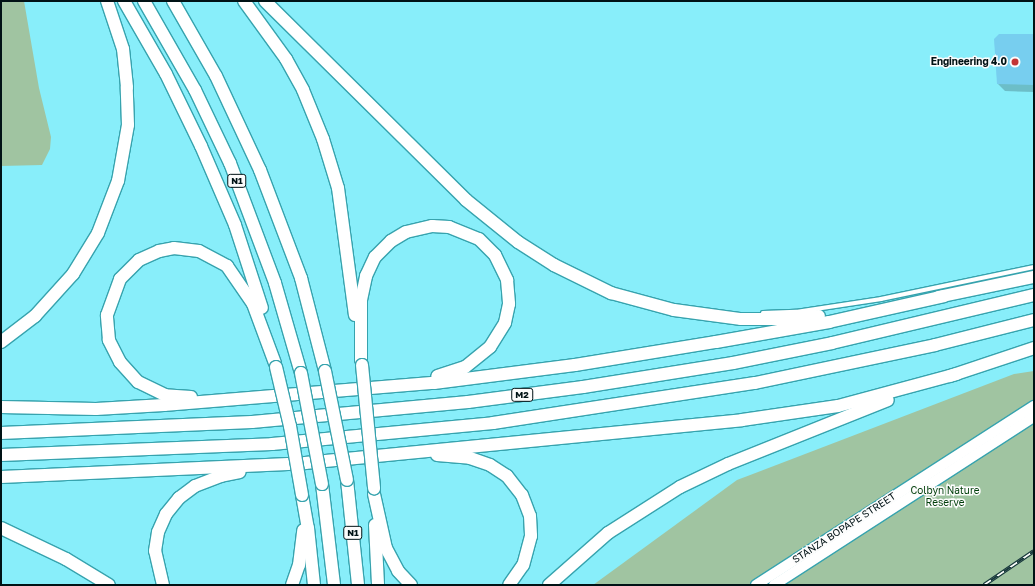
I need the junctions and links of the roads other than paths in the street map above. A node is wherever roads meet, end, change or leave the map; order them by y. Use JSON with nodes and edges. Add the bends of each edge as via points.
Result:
{"nodes":[{"id":1,"x":107,"y":1,"type":"edge"},
{"id":2,"x":124,"y":1,"type":"edge"},
{"id":3,"x":144,"y":1,"type":"edge"},
{"id":4,"x":173,"y":1,"type":"edge"},
{"id":5,"x":244,"y":1,"type":"edge"},
{"id":6,"x":265,"y":1,"type":"edge"},
{"id":7,"x":1034,"y":268,"type":"edge"},
{"id":8,"x":1034,"y":277,"type":"edge"},
{"id":9,"x":1034,"y":295,"type":"edge"},
{"id":10,"x":944,"y":296,"type":"junction"},
{"id":11,"x":696,"y":315,"type":"junction"},
{"id":12,"x":1034,"y":320,"type":"edge"},
{"id":13,"x":1,"y":342,"type":"edge"},
{"id":14,"x":1034,"y":348,"type":"edge"},
{"id":15,"x":361,"y":362,"type":"junction"},
{"id":16,"x":275,"y":365,"type":"junction"},
{"id":17,"x":957,"y":374,"type":"junction"},
{"id":18,"x":353,"y":390,"type":"junction"},
{"id":19,"x":285,"y":395,"type":"junction"},
{"id":20,"x":1034,"y":406,"type":"edge"},
{"id":21,"x":1,"y":407,"type":"edge"},
{"id":22,"x":1034,"y":417,"type":"edge"},
{"id":23,"x":1,"y":433,"type":"edge"},
{"id":24,"x":1,"y":455,"type":"edge"},
{"id":25,"x":372,"y":457,"type":"junction"},
{"id":26,"x":304,"y":463,"type":"junction"},
{"id":27,"x":1,"y":477,"type":"edge"},
{"id":28,"x":374,"y":491,"type":"junction"},
{"id":29,"x":302,"y":496,"type":"junction"},
{"id":30,"x":1,"y":528,"type":"edge"},
{"id":31,"x":109,"y":585,"type":"edge"},
{"id":32,"x":163,"y":585,"type":"edge"},
{"id":33,"x":292,"y":585,"type":"edge"},
{"id":34,"x":314,"y":585,"type":"edge"},
{"id":35,"x":334,"y":585,"type":"edge"},
{"id":36,"x":358,"y":585,"type":"edge"},
{"id":37,"x":378,"y":585,"type":"edge"},
{"id":38,"x":411,"y":585,"type":"edge"},
{"id":39,"x":509,"y":585,"type":"edge"},
{"id":40,"x":549,"y":585,"type":"edge"},
{"id":41,"x":756,"y":585,"type":"edge"},
{"id":42,"x":774,"y":585,"type":"edge"}],
"edges":[{"from":1,"to":13,"type":"highway","via":[[122,49],[127,87],[128,125],[118,181],[98,233],[73,274],[35,316]]},
{"from":2,"to":16,"type":"highway","via":[[189,118],[220,189],[260,302]]},
{"from":3,"to":35,"type":"highway","number":"N1","bridge":true,"via":[[195,90],[230,163],[277,290],[301,373],[322,484]]},
{"from":4,"to":36,"type":"highway","number":"N1","bridge":true,"via":[[216,76],[260,170],[301,278],[325,371],[347,480]]},
{"from":5,"to":15,"type":"highway","via":[[286,59],[303,90],[323,139],[342,208]]},
{"from":6,"to":11,"type":"highway","via":[[466,200],[518,242],[574,276],[611,293]]},
{"from":7,"to":11,"type":"lane","via":[[833,307],[790,312]]},
{"from":8,"to":10,"type":"highway"},
{"from":9,"to":23,"type":"highway","number":"M2","via":[[832,343],[733,363],[483,400],[252,422]]},
{"from":10,"to":11,"type":"highway","via":[[791,319],[741,319]]},
{"from":10,"to":18,"type":"highway","via":[[829,322],[631,356],[449,381]]},
{"from":12,"to":24,"type":"highway","number":"M2","via":[[755,383],[493,422],[272,444]]},
{"from":14,"to":17,"type":"highway"},
{"from":15,"to":18,"type":"highway","via":[[363,287],[375,257],[391,241],[415,229],[440,226],[469,234],[495,255],[508,287],[508,312],[501,332],[483,355],[465,367],[441,375]]},
{"from":15,"to":28,"type":"highway","bridge":true},
{"from":16,"to":19,"type":"highway","via":[[256,310],[245,289],[227,266],[208,254],[189,248],[159,251],[132,266],[120,279],[112,294],[107,323],[112,347],[125,369],[148,387],[166,395],[188,397]]},
{"from":16,"to":29,"type":"highway","bridge":true,"via":[[290,426]]},
{"from":17,"to":25,"type":"highway","via":[[854,402],[785,415]]},
{"from":17,"to":40,"type":"highway","via":[[728,464],[680,487],[608,533]]},
{"from":18,"to":19,"type":"highway"},
{"from":19,"to":21,"type":"highway","via":[[132,407]]},
{"from":20,"to":41,"type":"main road","name":"STANZA BOPAPE STREET"},
{"from":22,"to":42,"type":"main road","name":"STANZA BOPAPE STREET"},
{"from":25,"to":26,"type":"highway"},
{"from":25,"to":39,"type":"highway","via":[[462,456],[490,465],[507,476],[528,506],[532,536],[523,565]]},
{"from":26,"to":27,"type":"highway"},
{"from":26,"to":32,"type":"highway","via":[[221,476],[195,486],[179,498],[161,522],[156,542],[156,562]]},
{"from":28,"to":37,"type":"highway"},
{"from":28,"to":38,"type":"highway","via":[[386,548],[398,571]]},
{"from":29,"to":33,"type":"highway","via":[[302,553]]},
{"from":29,"to":34,"type":"highway"},
{"from":30,"to":31,"type":"highway","via":[[66,559]]}]}
